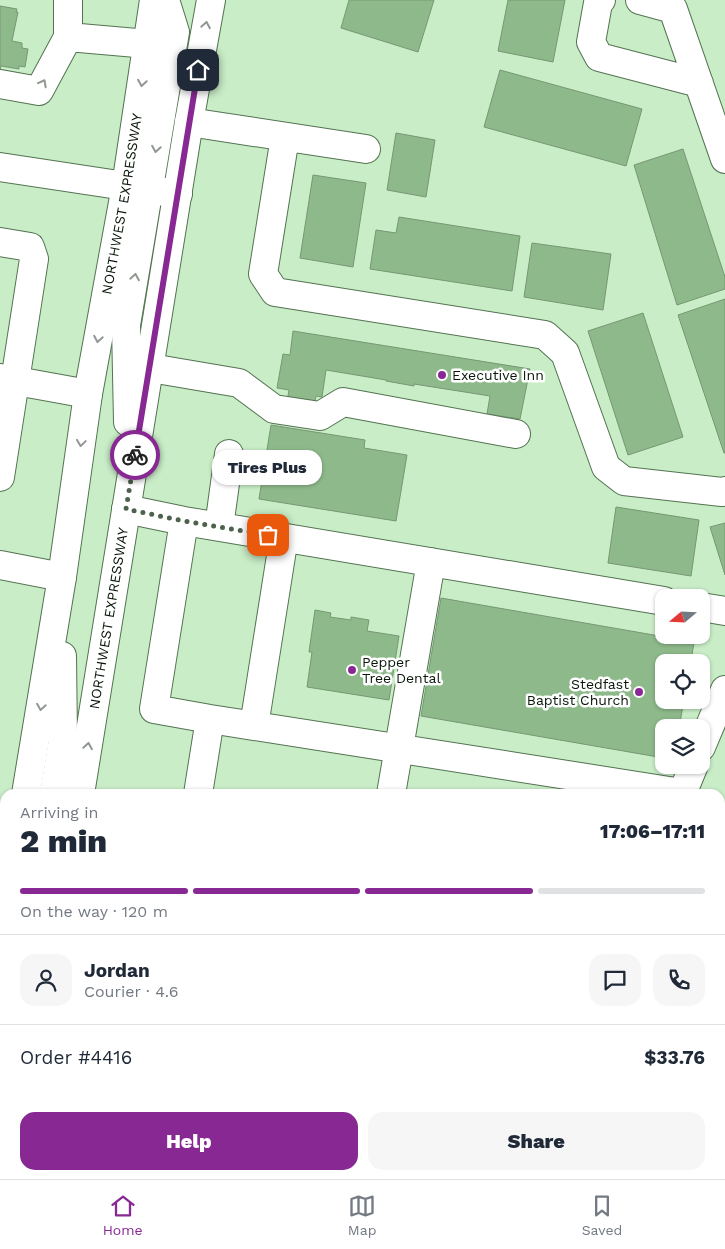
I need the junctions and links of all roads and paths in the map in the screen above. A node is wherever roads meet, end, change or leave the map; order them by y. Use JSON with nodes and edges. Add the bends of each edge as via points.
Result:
{"nodes":[{"id":1,"x":68,"y":0,"type":"edge"},
{"id":2,"x":154,"y":0,"type":"edge"},
{"id":3,"x":165,"y":0,"type":"edge"},
{"id":4,"x":211,"y":0,"type":"edge"},
{"id":5,"x":601,"y":0,"type":"edge"},
{"id":6,"x":640,"y":0,"type":"edge"},
{"id":7,"x":68,"y":37,"type":"junction"},
{"id":8,"x":148,"y":44,"type":"junction"},
{"id":9,"x":0,"y":84,"type":"edge"},
{"id":10,"x":699,"y":84,"type":"junction"},
{"id":11,"x":189,"y":122,"type":"junction"},
{"id":12,"x":285,"y":137,"type":"junction"},
{"id":13,"x":366,"y":149,"type":"dead end"},
{"id":14,"x":725,"y":159,"type":"edge"},
{"id":15,"x":0,"y":167,"type":"edge"},
{"id":16,"x":138,"y":188,"type":"junction"},
{"id":17,"x":178,"y":194,"type":"junction"},
{"id":18,"x":0,"y":242,"type":"edge"},
{"id":19,"x":138,"y":366,"type":"junction"},
{"id":20,"x":7,"y":379,"type":"edge"},
{"id":21,"x":88,"y":394,"type":"junction"},
{"id":22,"x":516,"y":434,"type":"dead end"},
{"id":23,"x":229,"y":454,"type":"dead end"},
{"id":24,"x":0,"y":477,"type":"edge"},
{"id":25,"x":725,"y":491,"type":"edge"},
{"id":26,"x":128,"y":501,"type":"junction"},
{"id":27,"x":184,"y":521,"type":"junction"},
{"id":28,"x":219,"y":527,"type":"junction"},
{"id":29,"x":284,"y":537,"type":"junction"},
{"id":30,"x":431,"y":562,"type":"junction"},
{"id":31,"x":0,"y":565,"type":"edge"},
{"id":32,"x":62,"y":577,"type":"junction"},
{"id":33,"x":655,"y":599,"type":"edge"},
{"id":34,"x":710,"y":609,"type":"edge"},
{"id":35,"x":725,"y":612,"type":"edge"},
{"id":36,"x":725,"y":690,"type":"edge"},
{"id":37,"x":210,"y":719,"type":"junction"},
{"id":38,"x":254,"y":726,"type":"junction"},
{"id":39,"x":710,"y":726,"type":"edge"},
{"id":40,"x":398,"y":749,"type":"junction"},
{"id":41,"x":690,"y":774,"type":"edge"},
{"id":42,"x":562,"y":785,"type":"edge"},
{"id":43,"x":27,"y":789,"type":"edge"},
{"id":44,"x":55,"y":789,"type":"edge"},
{"id":45,"x":81,"y":789,"type":"edge"},
{"id":46,"x":199,"y":789,"type":"edge"},
{"id":47,"x":392,"y":789,"type":"edge"},
{"id":48,"x":615,"y":789,"type":"edge"},
{"id":49,"x":684,"y":789,"type":"edge"}],
"edges":[{"from":1,"to":7,"type":"main road"},
{"from":2,"to":8,"type":"main road","name":"NORTHWEST EXPRESSWAY"},
{"from":3,"to":16,"type":"main road","one_way":true,"via":[[175,32]]},
{"from":11,"to":4,"type":"main road","name":"NORTHWEST EXPRESSWAY","one_way":true},
{"from":5,"to":10,"type":"main road","via":[[591,42],[599,57]]},
{"from":6,"to":10,"type":"main road","via":[[673,10]]},
{"from":7,"to":8,"type":"main road"},
{"from":9,"to":7,"type":"main road","one_way":true,"via":[[39,90]]},
{"from":8,"to":16,"type":"main road","name":"NORTHWEST EXPRESSWAY","one_way":true},
{"from":10,"to":14,"type":"main road"},
{"from":11,"to":12,"type":"main road"},
{"from":11,"to":17,"type":"main road","name":"NORTHWEST EXPRESSWAY"},
{"from":12,"to":13,"type":"main road"},
{"from":12,"to":25,"type":"main road","via":[[263,274],[275,292],[545,336],[565,353],[606,467],[624,481]]},
{"from":15,"to":16,"type":"main road"},
{"from":16,"to":17,"type":"main road"},
{"from":19,"to":16,"type":"main road","one_way":true,"via":[[126,325]]},
{"from":16,"to":21,"type":"main road","name":"NORTHWEST EXPRESSWAY","one_way":true},
{"from":17,"to":19,"type":"main road","name":"NORTHWEST EXPRESSWAY"},
{"from":18,"to":20,"type":"main road","via":[[30,247],[34,259]]},
{"from":19,"to":22,"type":"main road","via":[[239,383],[274,409],[320,416],[343,402]]},
{"from":19,"to":26,"type":"main road","name":"NORTHWEST EXPRESSWAY"},
{"from":20,"to":21,"type":"main road"},
{"from":20,"to":24,"type":"main road"},
{"from":21,"to":32,"type":"main road","name":"NORTHWEST EXPRESSWAY","one_way":true},
{"from":23,"to":28,"type":"main road"},
{"from":26,"to":27,"type":"main road"},
{"from":45,"to":26,"type":"main road","name":"NORTHWEST EXPRESSWAY","one_way":true},
{"from":27,"to":28,"type":"main road"},
{"from":27,"to":37,"type":"main road","via":[[154,709]]},
{"from":28,"to":29,"type":"main road"},
{"from":29,"to":30,"type":"main road"},
{"from":29,"to":38,"type":"main road"},
{"from":30,"to":33,"type":"main road"},
{"from":30,"to":40,"type":"main road"},
{"from":31,"to":32,"type":"main road"},
{"from":32,"to":43,"type":"main road","name":"NORTHWEST EXPRESSWAY","one_way":true},
{"from":32,"to":44,"type":"main road","via":[[63,740]]},
{"from":34,"to":35,"type":"main road"},
{"from":36,"to":39,"type":"main road"},
{"from":37,"to":38,"type":"main road"},
{"from":37,"to":46,"type":"main road"},
{"from":38,"to":40,"type":"main road"},
{"from":40,"to":42,"type":"main road"},
{"from":40,"to":47,"type":"main road"},
{"from":41,"to":49,"type":"main road"},
{"from":42,"to":48,"type":"main road"}]}
